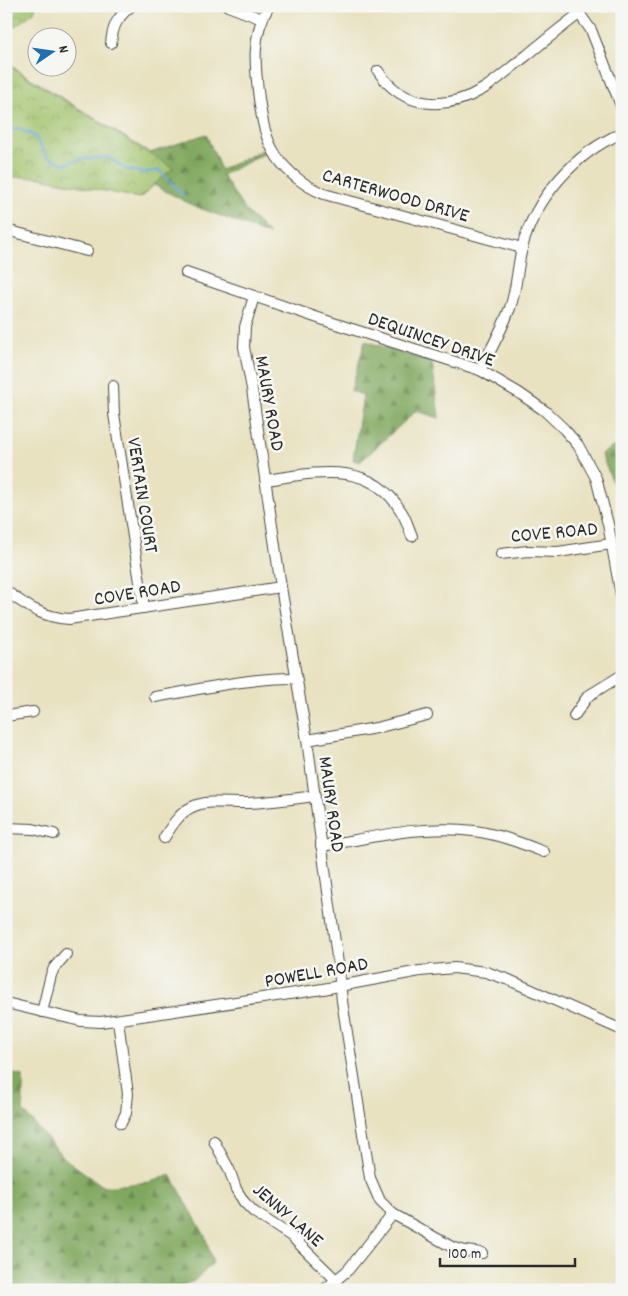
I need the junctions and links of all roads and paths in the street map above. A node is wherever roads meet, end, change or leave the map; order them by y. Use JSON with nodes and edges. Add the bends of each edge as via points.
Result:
{"nodes":[{"id":1,"x":131,"y":6,"type":"edge"},
{"id":2,"x":228,"y":6,"type":"edge"},
{"id":3,"x":269,"y":6,"type":"edge"},
{"id":4,"x":577,"y":10,"type":"edge"},
{"id":5,"x":262,"y":19,"type":"junction"},
{"id":6,"x":111,"y":43,"type":"dead end"},
{"id":7,"x":378,"y":71,"type":"dead end"},
{"id":8,"x":622,"y":108,"type":"edge"},
{"id":9,"x":622,"y":132,"type":"edge"},
{"id":10,"x":6,"y":230,"type":"edge"},
{"id":11,"x":522,"y":248,"type":"junction"},
{"id":12,"x":87,"y":251,"type":"dead end"},
{"id":13,"x":186,"y":273,"type":"dead end"},
{"id":14,"x":254,"y":296,"type":"junction"},
{"id":15,"x":480,"y":370,"type":"junction"},
{"id":16,"x":113,"y":386,"type":"dead end"},
{"id":17,"x":266,"y":480,"type":"junction"},
{"id":18,"x":412,"y":536,"type":"dead end"},
{"id":19,"x":611,"y":544,"type":"junction"},
{"id":20,"x":501,"y":554,"type":"dead end"},
{"id":21,"x":281,"y":587,"type":"junction"},
{"id":22,"x":6,"y":592,"type":"edge"},
{"id":23,"x":622,"y":601,"type":"edge"},
{"id":24,"x":144,"y":608,"type":"junction"},
{"id":25,"x":622,"y":675,"type":"edge"},
{"id":26,"x":295,"y":678,"type":"junction"},
{"id":27,"x":154,"y":697,"type":"dead end"},
{"id":28,"x":33,"y":712,"type":"dead end"},
{"id":29,"x":427,"y":715,"type":"dead end"},
{"id":30,"x":6,"y":716,"type":"edge"},
{"id":31,"x":574,"y":716,"type":"dead end"},
{"id":32,"x":307,"y":740,"type":"junction"},
{"id":33,"x":314,"y":796,"type":"junction"},
{"id":34,"x":6,"y":828,"type":"edge"},
{"id":35,"x":54,"y":834,"type":"dead end"},
{"id":36,"x":164,"y":838,"type":"dead end"},
{"id":37,"x":321,"y":846,"type":"junction"},
{"id":38,"x":544,"y":852,"type":"dead end"},
{"id":39,"x":66,"y":954,"type":"dead end"},
{"id":40,"x":340,"y":985,"type":"junction"},
{"id":41,"x":6,"y":1003,"type":"edge"},
{"id":42,"x":42,"y":1012,"type":"junction"},
{"id":43,"x":118,"y":1021,"type":"junction"},
{"id":44,"x":622,"y":1030,"type":"edge"},
{"id":45,"x":121,"y":1123,"type":"dead end"},
{"id":46,"x":214,"y":1141,"type":"dead end"},
{"id":47,"x":393,"y":1214,"type":"junction"},
{"id":48,"x":482,"y":1253,"type":"dead end"},
{"id":49,"x":337,"y":1281,"type":"junction"},
{"id":50,"x":324,"y":1290,"type":"edge"}],
"edges":[{"from":1,"to":6,"type":"street","via":[[116,22]]},
{"from":2,"to":5,"type":"street"},
{"from":3,"to":5,"type":"street","name":"CARTERWOOD DRIVE"},
{"from":4,"to":7,"type":"street","via":[[485,87],[464,98],[434,103],[414,100],[394,91]]},
{"from":4,"to":8,"type":"street","via":[[591,30]]},
{"from":5,"to":11,"type":"street","name":"CARTERWOOD DRIVE","via":[[255,61],[262,121],[273,150],[293,176],[324,194]]},
{"from":9,"to":11,"type":"street","via":[[590,151],[562,177],[538,209]]},
{"from":10,"to":12,"type":"street"},
{"from":11,"to":15,"type":"street","via":[[510,307]]},
{"from":13,"to":14,"type":"street","name":"DEQUINCEY DRIVE"},
{"from":14,"to":15,"type":"street","name":"DEQUINCEY DRIVE"},
{"from":14,"to":17,"type":"street","name":"MAURY ROAD","via":[[245,327],[244,348]]},
{"from":15,"to":19,"type":"street","name":"DEQUINCEY DRIVE","via":[[545,411],[578,445],[600,491]]},
{"from":16,"to":24,"type":"street","name":"VERTAIN COURT","via":[[114,414]]},
{"from":17,"to":18,"type":"street","via":[[328,472],[360,477],[378,486],[393,500],[403,513]]},
{"from":17,"to":21,"type":"street","name":"MAURY ROAD"},
{"from":19,"to":20,"type":"street","name":"COVE ROAD","via":[[558,552]]},
{"from":19,"to":23,"type":"street","name":"DEQUINCEY DRIVE"},
{"from":21,"to":24,"type":"street","name":"COVE ROAD"},
{"from":21,"to":26,"type":"street","name":"MAURY ROAD"},
{"from":22,"to":24,"type":"street","name":"COVE ROAD","via":[[27,607],[55,618],[75,619]]},
{"from":25,"to":31,"type":"street","via":[[588,696]]},
{"from":26,"to":27,"type":"street","via":[[240,682]]},
{"from":26,"to":32,"type":"street","name":"MAURY ROAD"},
{"from":28,"to":30,"type":"street"},
{"from":29,"to":32,"type":"street"},
{"from":32,"to":33,"type":"street","name":"MAURY ROAD"},
{"from":33,"to":36,"type":"street","via":[[203,804],[182,814]]},
{"from":33,"to":37,"type":"street","name":"MAURY ROAD"},
{"from":34,"to":35,"type":"street"},
{"from":37,"to":38,"type":"street","via":[[450,829],[493,834]]},
{"from":37,"to":40,"type":"street","name":"MAURY ROAD"},
{"from":39,"to":42,"type":"street","via":[[51,975]]},
{"from":40,"to":43,"type":"street","name":"POWELL ROAD"},
{"from":40,"to":44,"type":"street","name":"POWELL ROAD","via":[[438,968],[471,969],[523,986]]},
{"from":40,"to":47,"type":"street","name":"MAURY ROAD","via":[[370,1178],[380,1201]]},
{"from":41,"to":42,"type":"street","name":"POWELL ROAD"},
{"from":42,"to":43,"type":"street","name":"POWELL ROAD","via":[[81,1021]]},
{"from":43,"to":45,"type":"street","via":[[128,1094],[126,1113]]},
{"from":46,"to":49,"type":"street","name":"JENNY LANE","via":[[244,1202],[291,1236]]},
{"from":47,"to":48,"type":"street","name":"MAURY ROAD","via":[[452,1247]]},
{"from":47,"to":49,"type":"street"},
{"from":49,"to":50,"type":"street"}]}
